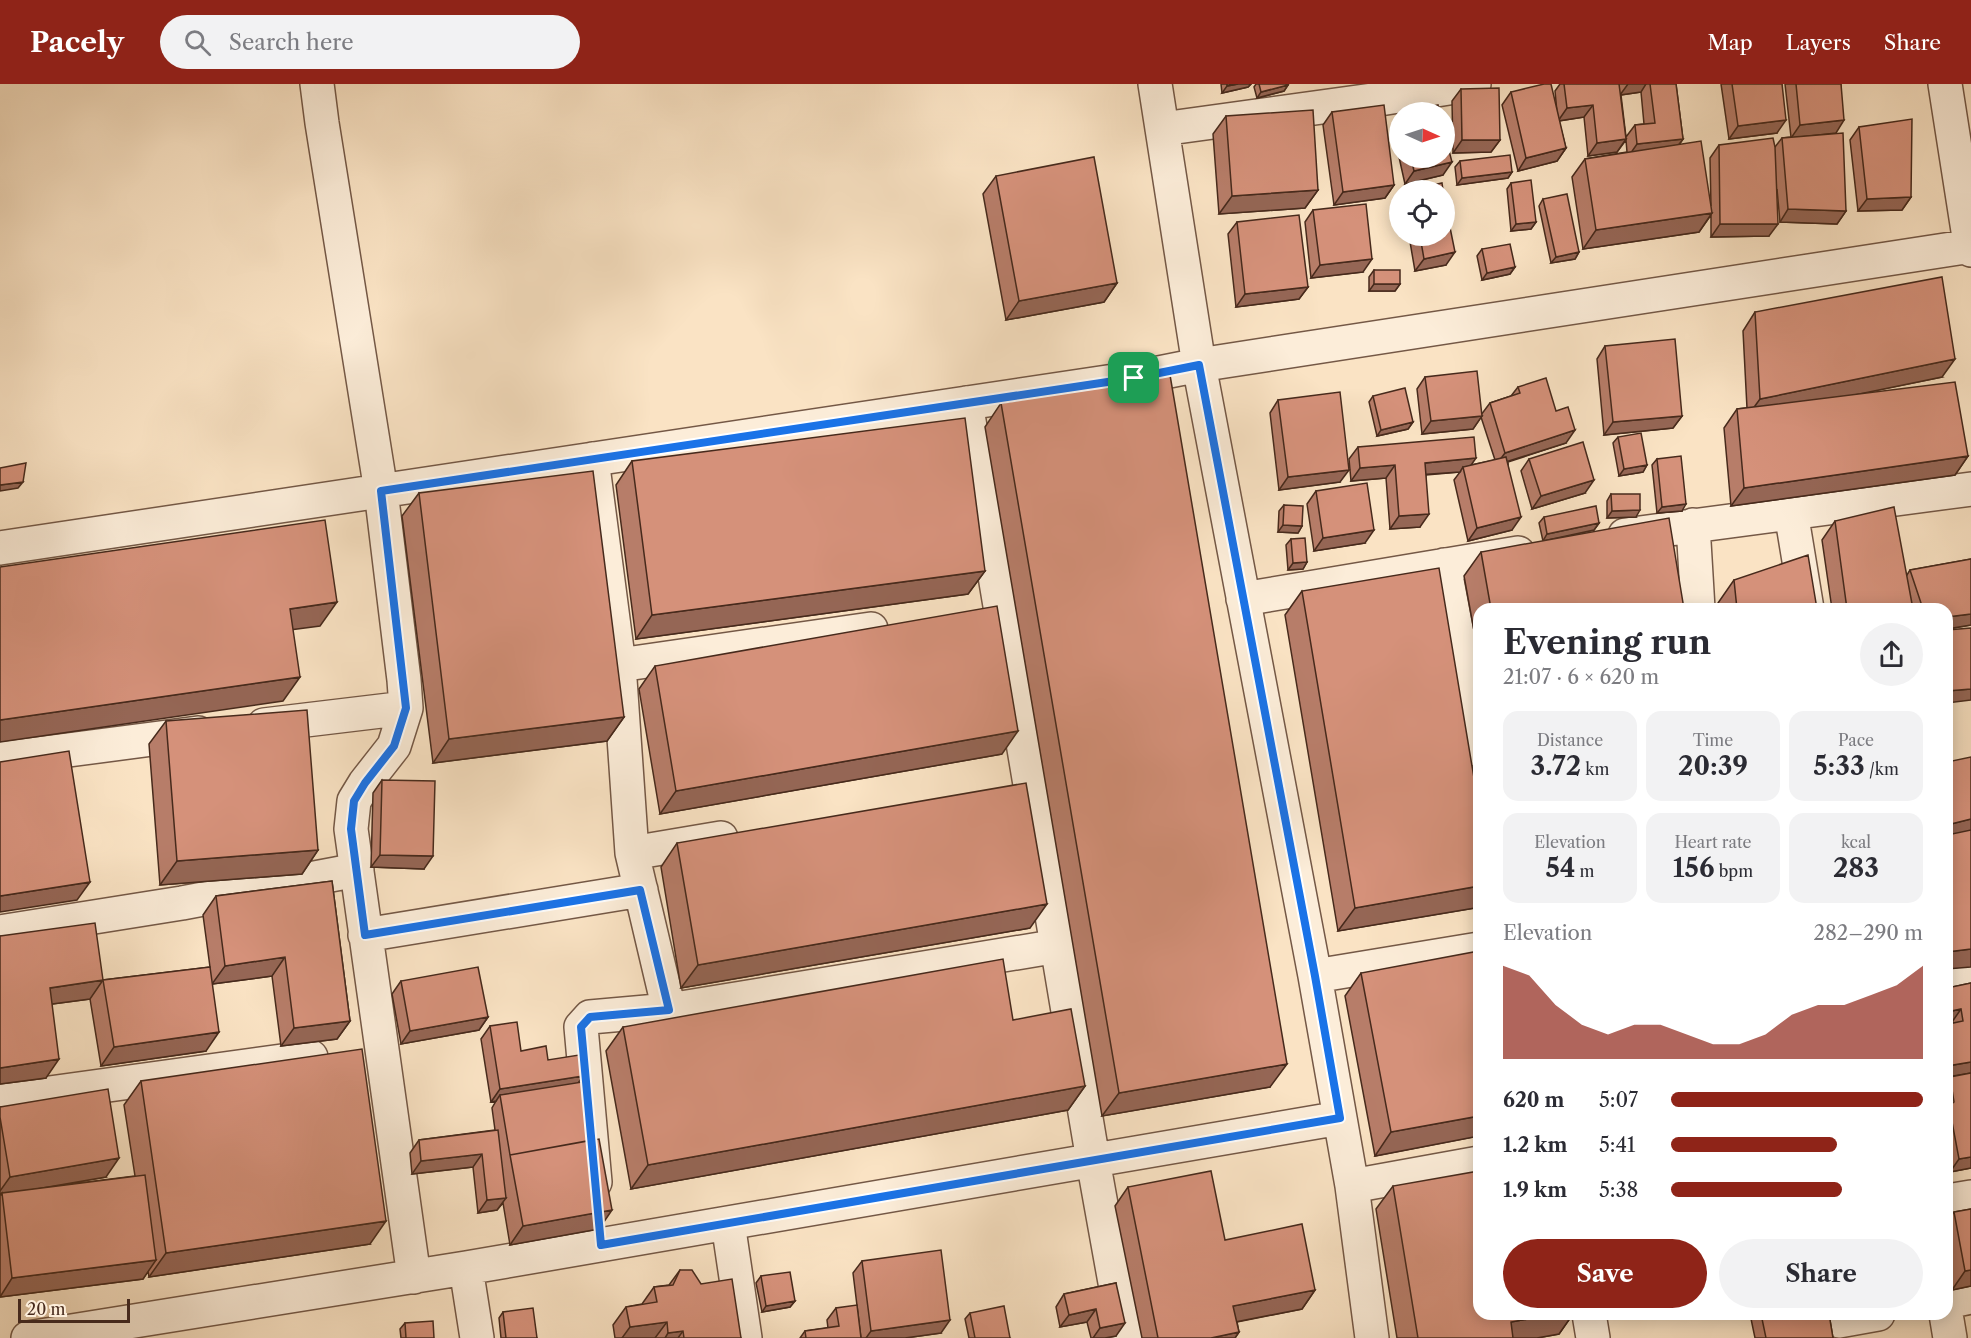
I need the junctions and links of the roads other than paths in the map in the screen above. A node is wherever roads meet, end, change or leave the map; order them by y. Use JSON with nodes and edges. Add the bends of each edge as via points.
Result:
{"nodes":[{"id":1,"x":317,"y":84,"type":"edge"},
{"id":2,"x":1155,"y":84,"type":"edge"},
{"id":3,"x":1474,"y":84,"type":"edge"},
{"id":4,"x":1945,"y":84,"type":"edge"},
{"id":5,"x":1379,"y":92,"type":"edge"},
{"id":6,"x":1162,"y":129,"type":"junction"},
{"id":7,"x":1971,"y":248,"type":"edge"},
{"id":8,"x":1199,"y":365,"type":"junction"},
{"id":9,"x":966,"y":403,"type":"junction"},
{"id":10,"x":592,"y":459,"type":"junction"},
{"id":11,"x":1971,"y":489,"type":"edge"},
{"id":12,"x":381,"y":491,"type":"junction"},
{"id":13,"x":1791,"y":512,"type":"junction"},
{"id":14,"x":1693,"y":525,"type":"junction"},
{"id":15,"x":1596,"y":540,"type":"edge"},
{"id":16,"x":0,"y":548,"type":"edge"},
{"id":17,"x":1549,"y":548,"type":"edge"},
{"id":18,"x":1444,"y":566,"type":"junction"},
{"id":19,"x":1244,"y":599,"type":"junction"},
{"id":20,"x":1698,"y":603,"type":"edge"},
{"id":21,"x":1806,"y":603,"type":"edge"},
{"id":22,"x":896,"y":626,"type":"edge"},
{"id":23,"x":619,"y":665,"type":"junction"},
{"id":24,"x":406,"y":708,"type":"junction"},
{"id":25,"x":1473,"y":718,"type":"edge"},
{"id":26,"x":0,"y":759,"type":"edge"},
{"id":27,"x":749,"y":833,"type":"edge"},
{"id":28,"x":632,"y":853,"type":"junction"},
{"id":29,"x":357,"y":870,"type":"junction"},
{"id":30,"x":640,"y":890,"type":"junction"},
{"id":31,"x":0,"y":932,"type":"edge"},
{"id":32,"x":365,"y":935,"type":"junction"},
{"id":33,"x":1058,"y":946,"type":"junction"},
{"id":34,"x":1473,"y":950,"type":"edge"},
{"id":35,"x":1315,"y":976,"type":"junction"},
{"id":36,"x":1971,"y":983,"type":"edge"},
{"id":37,"x":1953,"y":985,"type":"edge"},
{"id":38,"x":669,"y":1010,"type":"junction"},
{"id":39,"x":358,"y":1050,"type":"junction"},
{"id":40,"x":0,"y":1100,"type":"edge"},
{"id":41,"x":1340,"y":1118,"type":"junction"},
{"id":42,"x":1093,"y":1160,"type":"junction"},
{"id":43,"x":1473,"y":1164,"type":"edge"},
{"id":44,"x":1352,"y":1186,"type":"junction"},
{"id":45,"x":1971,"y":1197,"type":"edge"},
{"id":46,"x":1953,"y":1200,"type":"edge"},
{"id":47,"x":728,"y":1223,"type":"junction"},
{"id":48,"x":601,"y":1245,"type":"junction"},
{"id":49,"x":466,"y":1268,"type":"junction"},
{"id":50,"x":414,"y":1277,"type":"junction"},
{"id":51,"x":1971,"y":1297,"type":"edge"},
{"id":52,"x":1953,"y":1301,"type":"edge"},
{"id":53,"x":1590,"y":1320,"type":"edge"},
{"id":54,"x":1855,"y":1320,"type":"edge"},
{"id":55,"x":1947,"y":1320,"type":"edge"},
{"id":56,"x":1839,"y":1324,"type":"edge"},
{"id":57,"x":28,"y":1338,"type":"edge"},
{"id":58,"x":477,"y":1338,"type":"edge"},
{"id":59,"x":745,"y":1338,"type":"edge"},
{"id":60,"x":1125,"y":1338,"type":"edge"},
{"id":61,"x":1372,"y":1338,"type":"edge"},
{"id":62,"x":1593,"y":1338,"type":"edge"},
{"id":63,"x":1950,"y":1338,"type":"edge"}],
"edges":[{"from":1,"to":12,"type":"street"},
{"from":2,"to":6,"type":"street"},
{"from":3,"to":5,"type":"street"},
{"from":4,"to":7,"type":"street"},
{"from":5,"to":6,"type":"street"},
{"from":6,"to":8,"type":"street"},
{"from":7,"to":8,"type":"street"},
{"from":8,"to":9,"type":"street"},
{"from":8,"to":19,"type":"street"},
{"from":9,"to":10,"type":"street"},
{"from":9,"to":33,"type":"street","via":[[989,613],[1019,787]]},
{"from":10,"to":12,"type":"street"},
{"from":10,"to":23,"type":"street"},
{"from":11,"to":13,"type":"street"},
{"from":12,"to":16,"type":"street"},
{"from":12,"to":24,"type":"street"},
{"from":13,"to":14,"type":"street"},
{"from":13,"to":21,"type":"street"},
{"from":14,"to":15,"type":"street"},
{"from":14,"to":20,"type":"street"},
{"from":17,"to":18,"type":"street"},
{"from":18,"to":19,"type":"street"},
{"from":18,"to":25,"type":"street"},
{"from":19,"to":35,"type":"street"},
{"from":22,"to":23,"type":"street"},
{"from":23,"to":28,"type":"street"},
{"from":24,"to":26,"type":"street"},
{"from":24,"to":29,"type":"street","via":[[394,746],[354,801],[351,829]]},
{"from":27,"to":28,"type":"street"},
{"from":28,"to":30,"type":"street"},
{"from":29,"to":31,"type":"street"},
{"from":29,"to":32,"type":"street"},
{"from":30,"to":32,"type":"street"},
{"from":30,"to":38,"type":"street"},
{"from":32,"to":39,"type":"street"},
{"from":33,"to":38,"type":"street"},
{"from":33,"to":42,"type":"street"},
{"from":34,"to":35,"type":"street"},
{"from":35,"to":41,"type":"street"},
{"from":36,"to":37,"type":"street"},
{"from":38,"to":48,"type":"street","via":[[590,1017],[581,1027]]},
{"from":39,"to":40,"type":"street"},
{"from":39,"to":50,"type":"street"},
{"from":41,"to":42,"type":"street"},
{"from":41,"to":44,"type":"street"},
{"from":42,"to":47,"type":"street"},
{"from":42,"to":60,"type":"street"},
{"from":43,"to":44,"type":"street"},
{"from":44,"to":61,"type":"street"},
{"from":45,"to":46,"type":"street"},
{"from":47,"to":48,"type":"street"},
{"from":47,"to":59,"type":"street"},
{"from":48,"to":49,"type":"street"},
{"from":49,"to":50,"type":"street"},
{"from":49,"to":58,"type":"street"},
{"from":50,"to":57,"type":"street"},
{"from":51,"to":52,"type":"street"},
{"from":53,"to":62,"type":"street"},
{"from":54,"to":56,"type":"street"},
{"from":55,"to":63,"type":"street"}]}
